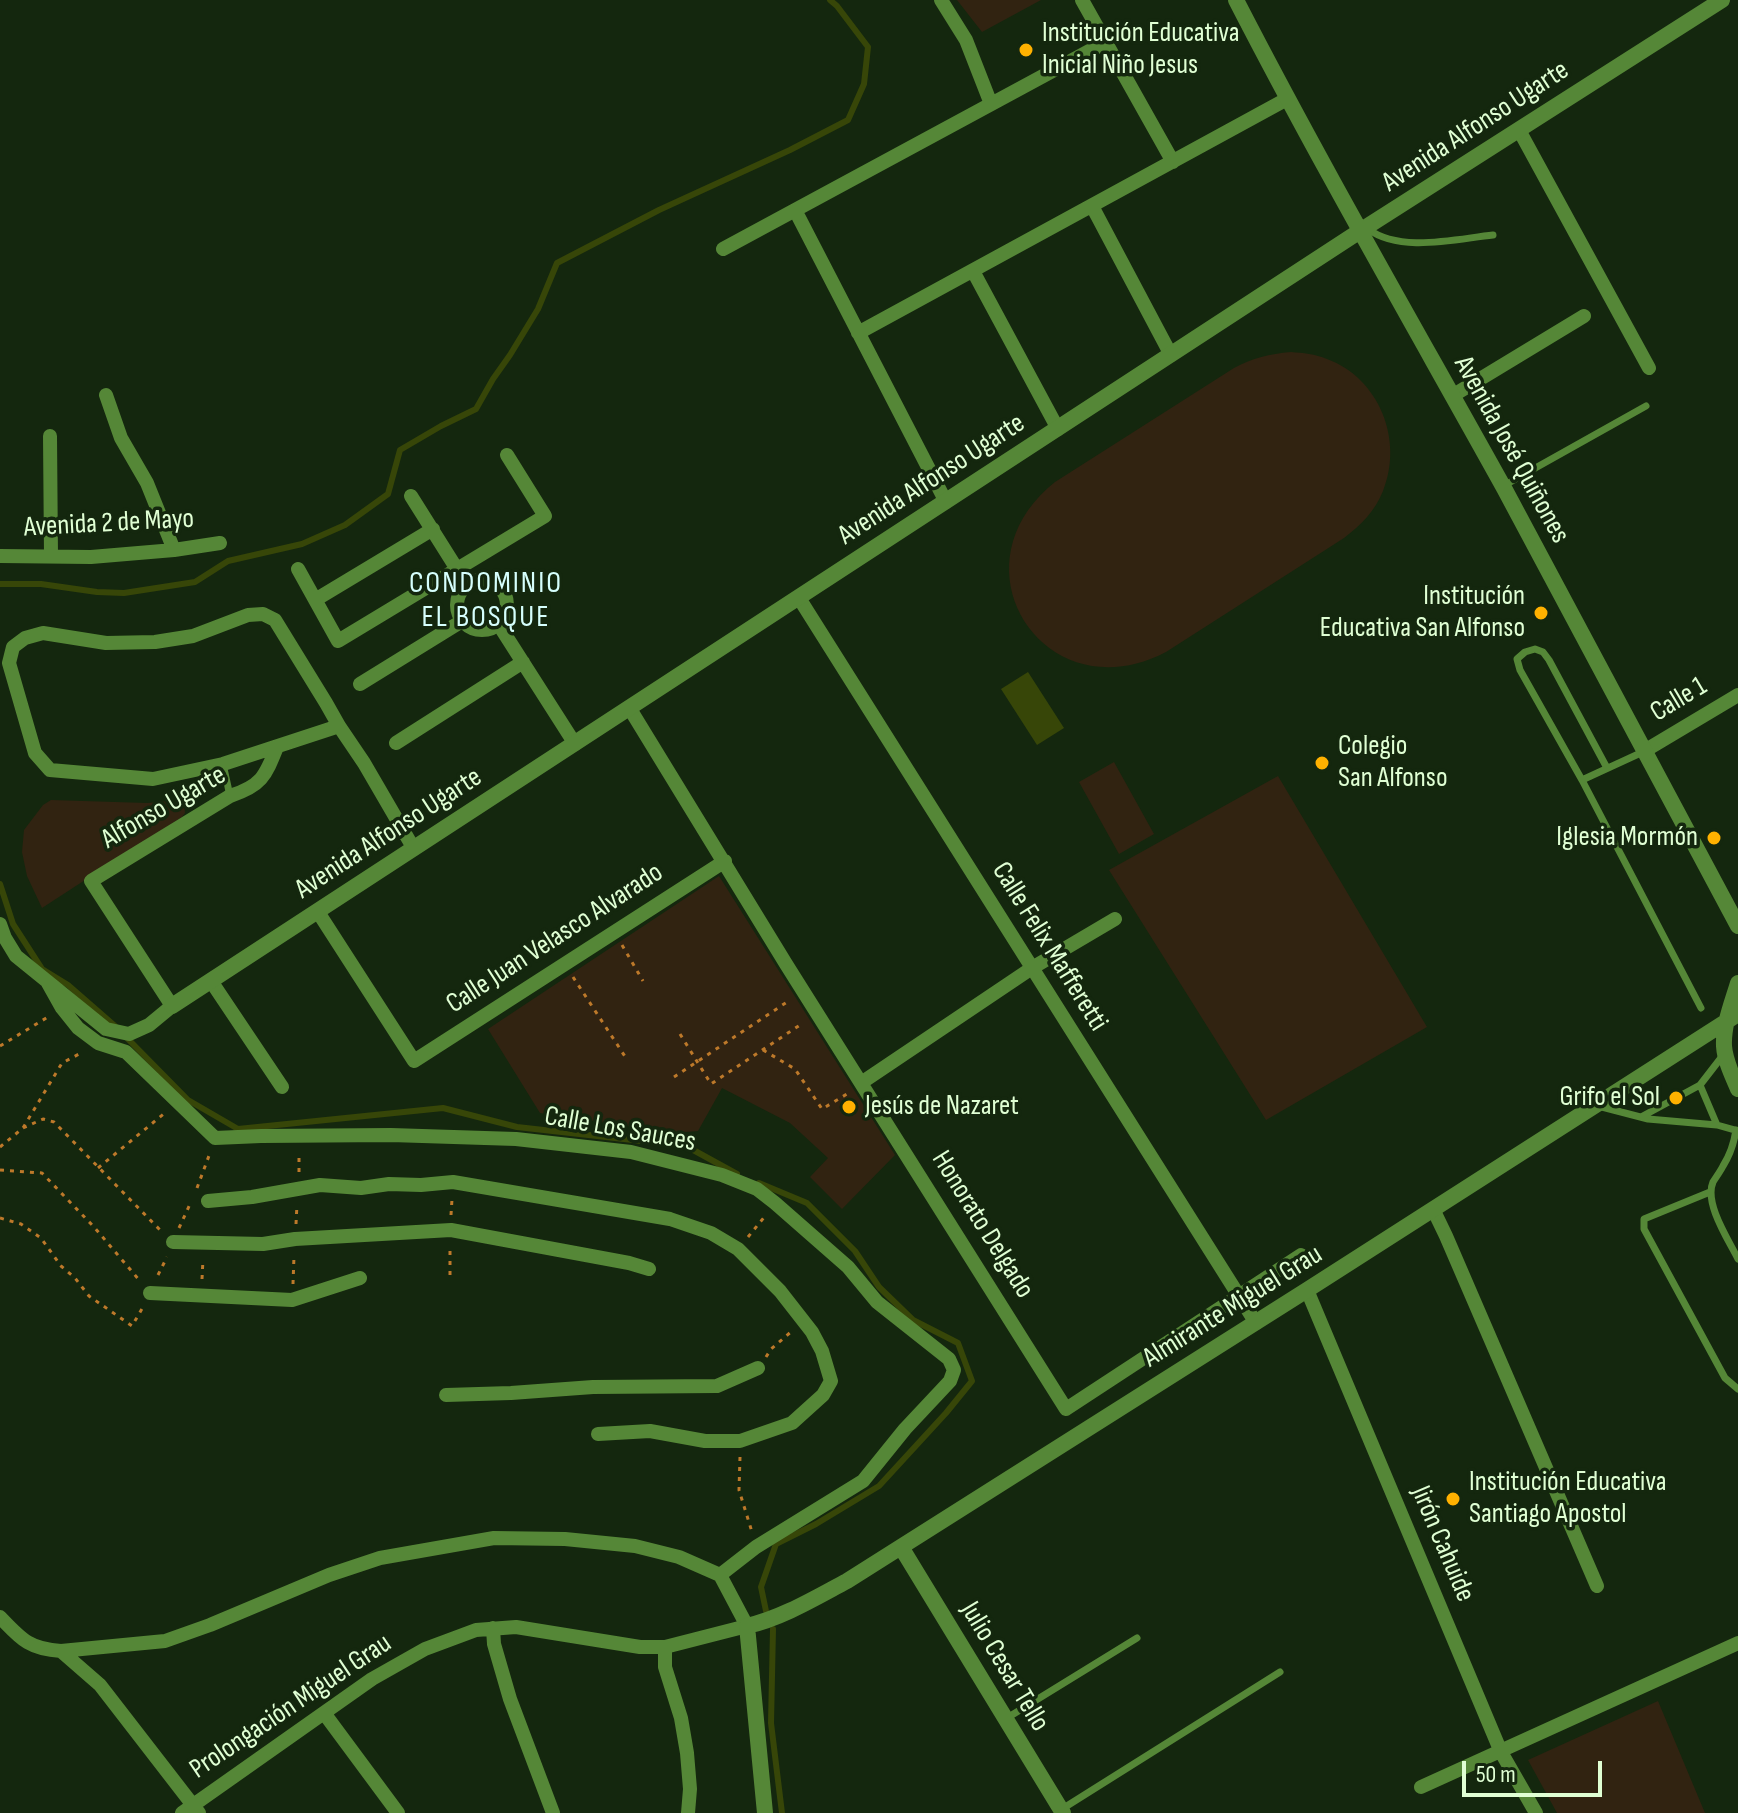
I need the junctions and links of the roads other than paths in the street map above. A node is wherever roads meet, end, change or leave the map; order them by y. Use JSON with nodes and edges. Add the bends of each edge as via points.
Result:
{"nodes":[{"id":1,"x":941,"y":0,"type":"edge"},
{"id":2,"x":1082,"y":0,"type":"edge"},
{"id":3,"x":1236,"y":0,"type":"edge"},
{"id":4,"x":1722,"y":0,"type":"edge"},
{"id":5,"x":1106,"y":42,"type":"junction"},
{"id":6,"x":1287,"y":99,"type":"junction"},
{"id":7,"x":991,"y":104,"type":"junction"},
{"id":8,"x":1519,"y":130,"type":"junction"},
{"id":9,"x":1173,"y":162,"type":"junction"},
{"id":10,"x":1092,"y":206,"type":"junction"},
{"id":11,"x":795,"y":210,"type":"junction"},
{"id":12,"x":1363,"y":230,"type":"junction"},
{"id":13,"x":1493,"y":235,"type":"dead end"},
{"id":14,"x":723,"y":249,"type":"dead end"},
{"id":15,"x":973,"y":271,"type":"junction"},
{"id":16,"x":1584,"y":316,"type":"dead end"},
{"id":17,"x":858,"y":333,"type":"junction"},
{"id":18,"x":1171,"y":355,"type":"junction"},
{"id":19,"x":1649,"y":368,"type":"dead end"},
{"id":20,"x":106,"y":395,"type":"dead end"},
{"id":21,"x":1452,"y":396,"type":"junction"},
{"id":22,"x":1646,"y":406,"type":"dead end"},
{"id":23,"x":1058,"y":429,"type":"junction"},
{"id":24,"x":50,"y":436,"type":"dead end"},
{"id":25,"x":507,"y":455,"type":"dead end"},
{"id":26,"x":1503,"y":486,"type":"junction"},
{"id":27,"x":411,"y":496,"type":"dead end"},
{"id":28,"x":946,"y":502,"type":"junction"},
{"id":29,"x":433,"y":529,"type":"junction"},
{"id":30,"x":220,"y":543,"type":"dead end"},
{"id":31,"x":174,"y":550,"type":"junction"},
{"id":32,"x":0,"y":556,"type":"edge"},
{"id":33,"x":51,"y":556,"type":"junction"},
{"id":34,"x":298,"y":569,"type":"dead end"},
{"id":35,"x":457,"y":569,"type":"junction"},
{"id":36,"x":467,"y":585,"type":"junction"},
{"id":37,"x":799,"y":598,"type":"junction"},
{"id":38,"x":315,"y":600,"type":"junction"},
{"id":39,"x":462,"y":621,"type":"junction"},
{"id":40,"x":499,"y":625,"type":"junction"},
{"id":41,"x":523,"y":662,"type":"junction"},
{"id":42,"x":360,"y":684,"type":"dead end"},
{"id":43,"x":1738,"y":695,"type":"edge"},
{"id":44,"x":630,"y":709,"type":"junction"},
{"id":45,"x":339,"y":726,"type":"junction"},
{"id":46,"x":396,"y":743,"type":"dead end"},
{"id":47,"x":575,"y":744,"type":"junction"},
{"id":48,"x":277,"y":747,"type":"junction"},
{"id":49,"x":1646,"y":750,"type":"junction"},
{"id":50,"x":223,"y":764,"type":"junction"},
{"id":51,"x":1607,"y":768,"type":"junction"},
{"id":52,"x":1582,"y":780,"type":"junction"},
{"id":53,"x":230,"y":796,"type":"junction"},
{"id":54,"x":414,"y":849,"type":"junction"},
{"id":55,"x":725,"y":861,"type":"junction"},
{"id":56,"x":318,"y":912,"type":"junction"},
{"id":57,"x":1115,"y":919,"type":"dead end"},
{"id":58,"x":0,"y":924,"type":"edge"},
{"id":59,"x":1738,"y":926,"type":"edge"},
{"id":60,"x":1032,"y":968,"type":"junction"},
{"id":61,"x":211,"y":981,"type":"junction"},
{"id":62,"x":48,"y":983,"type":"junction"},
{"id":63,"x":1738,"y":983,"type":"edge"},
{"id":64,"x":172,"y":1006,"type":"junction"},
{"id":65,"x":1701,"y":1008,"type":"dead end"},
{"id":66,"x":1732,"y":1018,"type":"edge"},
{"id":67,"x":1725,"y":1052,"type":"junction"},
{"id":68,"x":1700,"y":1085,"type":"junction"},
{"id":69,"x":282,"y":1087,"type":"dead end"},
{"id":70,"x":856,"y":1087,"type":"junction"},
{"id":71,"x":1738,"y":1089,"type":"edge"},
{"id":72,"x":1596,"y":1105,"type":"junction"},
{"id":73,"x":1641,"y":1117,"type":"junction"},
{"id":74,"x":1717,"y":1125,"type":"junction"},
{"id":75,"x":1737,"y":1130,"type":"edge"},
{"id":76,"x":1710,"y":1192,"type":"junction"},
{"id":77,"x":208,"y":1201,"type":"dead end"},
{"id":78,"x":1433,"y":1209,"type":"junction"},
{"id":79,"x":173,"y":1242,"type":"road end"},
{"id":80,"x":1301,"y":1255,"type":"dead end"},
{"id":81,"x":1738,"y":1259,"type":"edge"},
{"id":82,"x":649,"y":1269,"type":"dead end"},
{"id":83,"x":360,"y":1278,"type":"dead end"},
{"id":84,"x":1307,"y":1290,"type":"junction"},
{"id":85,"x":150,"y":1293,"type":"road end"},
{"id":86,"x":1239,"y":1296,"type":"junction"},
{"id":87,"x":1256,"y":1323,"type":"junction"},
{"id":88,"x":758,"y":1368,"type":"road end"},
{"id":89,"x":1738,"y":1389,"type":"edge"},
{"id":90,"x":446,"y":1395,"type":"dead end"},
{"id":91,"x":598,"y":1434,"type":"dead end"},
{"id":92,"x":901,"y":1547,"type":"junction"},
{"id":93,"x":720,"y":1575,"type":"junction"},
{"id":94,"x":1597,"y":1586,"type":"dead end"},
{"id":95,"x":0,"y":1617,"type":"edge"},
{"id":96,"x":747,"y":1626,"type":"junction"},
{"id":97,"x":493,"y":1628,"type":"junction"},
{"id":98,"x":1137,"y":1638,"type":"dead end"},
{"id":99,"x":1738,"y":1643,"type":"edge"},
{"id":100,"x":665,"y":1647,"type":"junction"},
{"id":101,"x":61,"y":1651,"type":"junction"},
{"id":102,"x":1280,"y":1672,"type":"dead end"},
{"id":103,"x":324,"y":1713,"type":"junction"},
{"id":104,"x":1005,"y":1719,"type":"junction"},
{"id":105,"x":1501,"y":1752,"type":"junction"},
{"id":106,"x":1421,"y":1787,"type":"dead end"},
{"id":107,"x":192,"y":1810,"type":"edge"},
{"id":108,"x":1062,"y":1811,"type":"edge"},
{"id":109,"x":398,"y":1813,"type":"edge"},
{"id":110,"x":553,"y":1813,"type":"edge"},
{"id":111,"x":688,"y":1813,"type":"edge"},
{"id":112,"x":765,"y":1813,"type":"edge"},
{"id":113,"x":1536,"y":1813,"type":"edge"}],
"edges":[{"from":1,"to":7,"type":"street","via":[[966,40]]},
{"from":2,"to":5,"type":"street"},
{"from":3,"to":6,"type":"street","name":"Avenida José Quiñones"},
{"from":4,"to":8,"type":"street","name":"Avenida Alfonso Ugarte"},
{"from":5,"to":7,"type":"street"},
{"from":5,"to":9,"type":"street"},
{"from":6,"to":9,"type":"street"},
{"from":6,"to":12,"type":"street","name":"Avenida José Quiñones"},
{"from":7,"to":11,"type":"street"},
{"from":8,"to":12,"type":"street","name":"Avenida Alfonso Ugarte"},
{"from":8,"to":19,"type":"street"},
{"from":9,"to":10,"type":"street"},
{"from":10,"to":15,"type":"street"},
{"from":10,"to":18,"type":"street"},
{"from":11,"to":14,"type":"street"},
{"from":11,"to":17,"type":"street"},
{"from":12,"to":13,"type":"lane","via":[[1413,243]]},
{"from":12,"to":18,"type":"street","name":"Avenida Alfonso Ugarte"},
{"from":12,"to":21,"type":"street","name":"Avenida José Quiñones"},
{"from":15,"to":17,"type":"street"},
{"from":15,"to":23,"type":"street"},
{"from":16,"to":21,"type":"street"},
{"from":17,"to":28,"type":"street"},
{"from":18,"to":23,"type":"street","name":"Avenida Alfonso Ugarte"},
{"from":20,"to":31,"type":"street"},
{"from":21,"to":26,"type":"street","name":"Avenida José Quiñones"},
{"from":22,"to":26,"type":"lane"},
{"from":23,"to":28,"type":"street","name":"Avenida Alfonso Ugarte"},
{"from":24,"to":33,"type":"street"},
{"from":25,"to":35,"type":"street","via":[[545,516]]},
{"from":26,"to":49,"type":"street","name":"Avenida José Quiñones"},
{"from":27,"to":29,"type":"street"},
{"from":28,"to":37,"type":"street","name":"Avenida Alfonso Ugarte"},
{"from":29,"to":35,"type":"street"},
{"from":29,"to":38,"type":"street"},
{"from":30,"to":31,"type":"street","name":"Avenida 2 de Mayo"},
{"from":31,"to":33,"type":"street","name":"Avenida 2 de Mayo"},
{"from":32,"to":33,"type":"street","name":"Avenida 2 de Mayo"},
{"from":34,"to":38,"type":"street"},
{"from":35,"to":36,"type":"street"},
{"from":35,"to":38,"type":"street","via":[[338,641]]},
{"from":36,"to":39,"type":"street","via":[[456,606]]},
{"from":36,"to":40,"type":"street","via":[[483,580],[499,586],[507,601]]},
{"from":37,"to":44,"type":"street","name":"Avenida Alfonso Ugarte"},
{"from":37,"to":60,"type":"street","name":"Calle Felix Mafferetti"},
{"from":39,"to":40,"type":"street","via":[[475,630]]},
{"from":39,"to":42,"type":"street"},
{"from":40,"to":41,"type":"street"},
{"from":41,"to":46,"type":"street"},
{"from":41,"to":47,"type":"street"},
{"from":43,"to":49,"type":"street","name":"Calle 1"},
{"from":44,"to":47,"type":"street","name":"Avenida Alfonso Ugarte"},
{"from":44,"to":55,"type":"street","name":"Honorato Delgado"},
{"from":45,"to":48,"type":"street"},
{"from":45,"to":50,"type":"street","via":[[275,620],[263,614],[155,642],[106,643],[43,633],[13,647],[9,663],[35,753],[50,770],[153,779]]},
{"from":45,"to":54,"type":"street"},
{"from":47,"to":54,"type":"street","name":"Avenida Alfonso Ugarte"},
{"from":48,"to":50,"type":"street"},
{"from":48,"to":53,"type":"street","name":"Alfonso Ugarte","via":[[268,770],[251,789]]},
{"from":49,"to":51,"type":"lane"},
{"from":49,"to":59,"type":"street","name":"Avenida José Quiñones"},
{"from":50,"to":53,"type":"lane"},
{"from":51,"to":52,"type":"lane"},
{"from":51,"to":52,"type":"lane","via":[[1549,660],[1543,652],[1529,650],[1517,659],[1520,670]]},
{"from":52,"to":65,"type":"lane"},
{"from":53,"to":64,"type":"street","name":"Alfonso Ugarte","via":[[91,881]]},
{"from":54,"to":56,"type":"street","name":"Avenida Alfonso Ugarte"},
{"from":55,"to":56,"type":"street","name":"Calle Juan Velasco Alvarado","via":[[414,1061]]},
{"from":55,"to":70,"type":"street","name":"Honorato Delgado"},
{"from":56,"to":61,"type":"street","name":"Avenida Alfonso Ugarte"},
{"from":57,"to":60,"type":"street"},
{"from":58,"to":62,"type":"street","via":[[16,956]]},
{"from":60,"to":70,"type":"street"},
{"from":60,"to":86,"type":"street","name":"Calle Felix Mafferetti"},
{"from":61,"to":64,"type":"street","name":"Avenida Alfonso Ugarte"},
{"from":61,"to":69,"type":"street"},
{"from":62,"to":64,"type":"street","via":[[106,1029],[129,1034]]},
{"from":62,"to":93,"type":"street","name":"Calle Los Sauces","via":[[78,1028],[98,1043],[126,1052],[215,1138],[516,1139],[631,1152],[757,1189],[848,1267],[877,1302],[949,1359],[954,1370],[950,1381],[863,1481]]},
{"from":63,"to":66,"type":"street"},
{"from":66,"to":67,"type":"street"},
{"from":66,"to":72,"type":"street","name":"Almirante Miguel Grau"},
{"from":67,"to":68,"type":"lane"},
{"from":67,"to":71,"type":"street"},
{"from":68,"to":73,"type":"lane"},
{"from":68,"to":74,"type":"lane"},
{"from":70,"to":86,"type":"street","name":"Honorato Delgado","via":[[1066,1409]]},
{"from":72,"to":73,"type":"lane"},
{"from":72,"to":78,"type":"street","name":"Almirante Miguel Grau"},
{"from":73,"to":74,"type":"lane"},
{"from":74,"to":75,"type":"lane"},
{"from":75,"to":76,"type":"lane"},
{"from":76,"to":81,"type":"lane"},
{"from":76,"to":89,"type":"lane","via":[[1643,1223],[1725,1378]]},
{"from":77,"to":91,"type":"street","via":[[320,1185],[453,1182],[670,1219],[738,1249],[780,1291],[822,1351],[831,1381],[792,1423],[740,1441],[650,1431]]},
{"from":78,"to":84,"type":"street","name":"Almirante Miguel Grau"},
{"from":78,"to":94,"type":"street"},
{"from":79,"to":82,"type":"street","via":[[263,1244],[451,1230]]},
{"from":80,"to":86,"type":"street","name":"Honorato Delgado"},
{"from":83,"to":85,"type":"street","via":[[292,1300]]},
{"from":84,"to":87,"type":"street","name":"Almirante Miguel Grau"},
{"from":84,"to":105,"type":"street","name":"Jirón Cahuide"},
{"from":86,"to":87,"type":"street","name":"Calle Felix Mafferetti"},
{"from":87,"to":92,"type":"street","name":"Almirante Miguel Grau"},
{"from":88,"to":90,"type":"street","via":[[717,1386]]},
{"from":92,"to":96,"type":"street","name":"Almirante Miguel Grau","via":[[796,1608]]},
{"from":92,"to":104,"type":"street","name":"Julio Cesar Tello"},
{"from":93,"to":96,"type":"street"},
{"from":93,"to":101,"type":"street","via":[[635,1546],[494,1538],[380,1558],[165,1641]]},
{"from":95,"to":101,"type":"street","via":[[23,1641]]},
{"from":96,"to":100,"type":"street","name":"Prolongación Miguel Grau"},
{"from":96,"to":112,"type":"street"},
{"from":97,"to":100,"type":"street","name":"Prolongación Miguel Grau"},
{"from":97,"to":103,"type":"street","name":"Prolongación Miguel Grau","via":[[425,1649]]},
{"from":97,"to":110,"type":"street","via":[[510,1699]]},
{"from":98,"to":104,"type":"lane"},
{"from":99,"to":105,"type":"street"},
{"from":100,"to":111,"type":"street","via":[[665,1667],[687,1753]]},
{"from":101,"to":107,"type":"street","via":[[100,1685]]},
{"from":102,"to":108,"type":"lane"},
{"from":103,"to":107,"type":"street","name":"Prolongación Miguel Grau"},
{"from":103,"to":109,"type":"street"},
{"from":104,"to":108,"type":"street","name":"Julio Cesar Tello"},
{"from":105,"to":106,"type":"street"},
{"from":105,"to":113,"type":"street","name":"Jirón Cahuide"}]}
